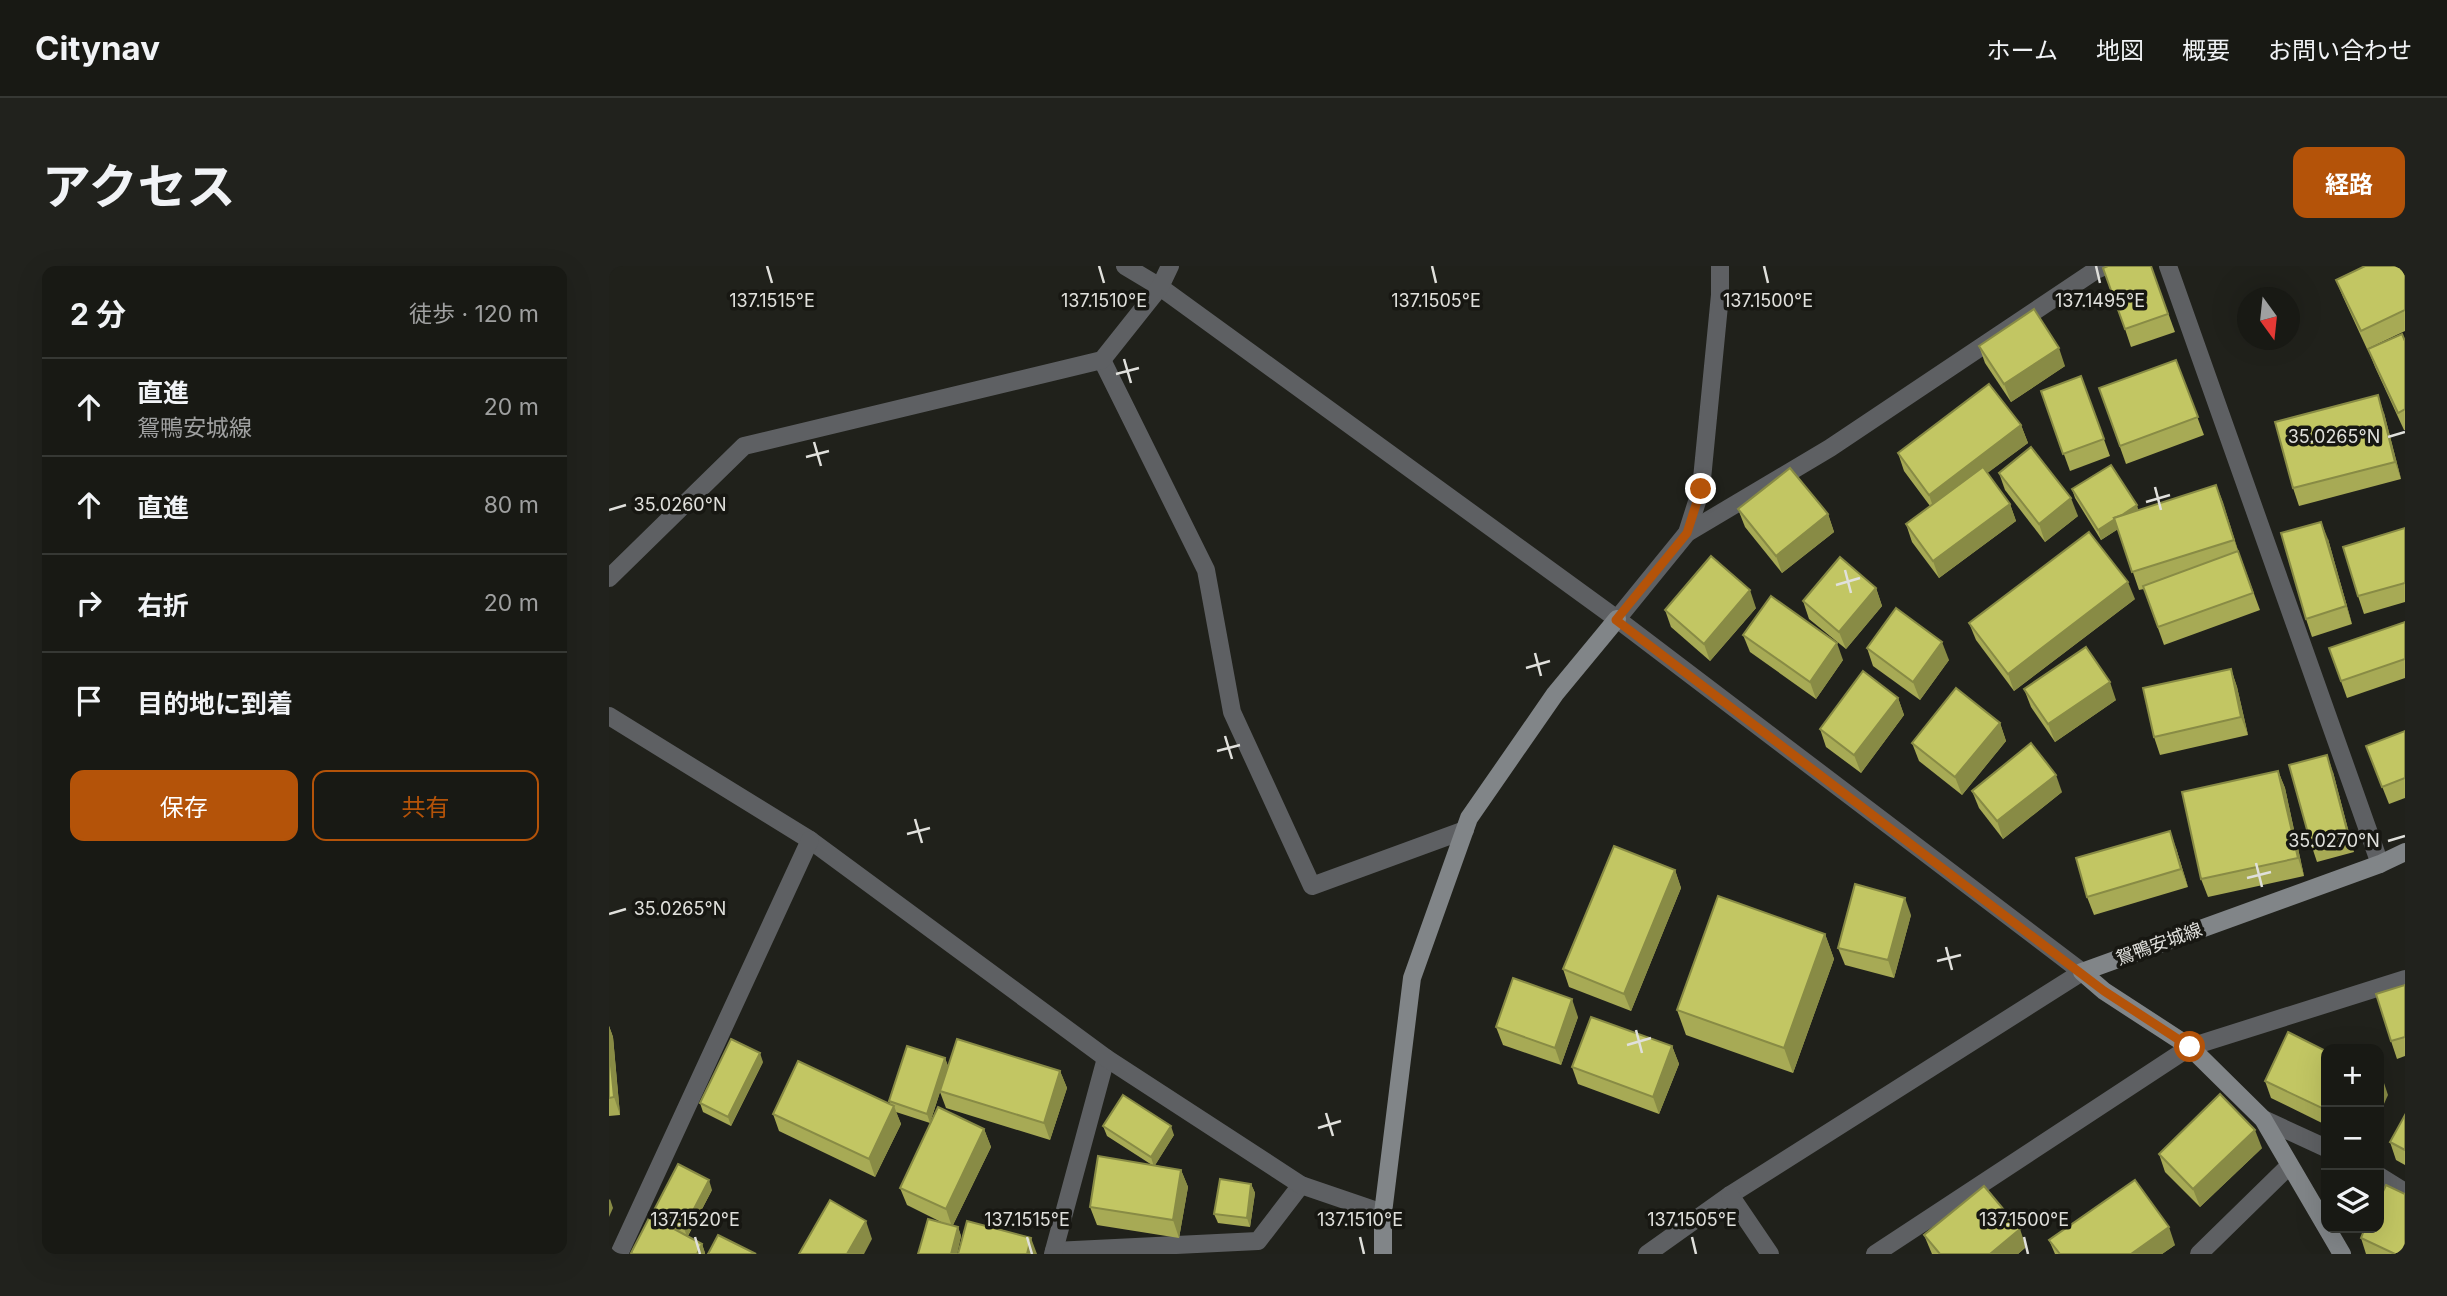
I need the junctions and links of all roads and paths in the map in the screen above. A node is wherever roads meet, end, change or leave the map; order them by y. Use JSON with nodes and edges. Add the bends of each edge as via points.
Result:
{"nodes":[{"id":1,"x":1125,"y":266,"type":"edge"},
{"id":2,"x":1170,"y":266,"type":"edge"},
{"id":3,"x":1720,"y":266,"type":"edge"},
{"id":4,"x":2105,"y":266,"type":"edge"},
{"id":5,"x":2168,"y":266,"type":"edge"},
{"id":6,"x":1160,"y":287,"type":"junction"},
{"id":7,"x":1102,"y":360,"type":"junction"},
{"id":8,"x":1687,"y":533,"type":"junction"},
{"id":9,"x":609,"y":578,"type":"edge"},
{"id":10,"x":1616,"y":620,"type":"junction"},
{"id":11,"x":609,"y":716,"type":"edge"},
{"id":12,"x":1465,"y":830,"type":"junction"},
{"id":13,"x":810,"y":840,"type":"junction"},
{"id":14,"x":2405,"y":852,"type":"edge"},
{"id":15,"x":2379,"y":864,"type":"junction"},
{"id":16,"x":2082,"y":972,"type":"junction"},
{"id":17,"x":2405,"y":979,"type":"edge"},
{"id":18,"x":2182,"y":1042,"type":"junction"},
{"id":19,"x":1106,"y":1058,"type":"junction"},
{"id":20,"x":2263,"y":1119,"type":"junction"},
{"id":21,"x":2321,"y":1146,"type":"edge"},
{"id":22,"x":2289,"y":1166,"type":"junction"},
{"id":23,"x":2384,"y":1179,"type":"edge"},
{"id":24,"x":1301,"y":1185,"type":"junction"},
{"id":25,"x":2405,"y":1192,"type":"edge"},
{"id":26,"x":1730,"y":1195,"type":"junction"},
{"id":27,"x":1383,"y":1213,"type":"junction"},
{"id":28,"x":1053,"y":1253,"type":"edge"},
{"id":29,"x":619,"y":1254,"type":"edge"},
{"id":30,"x":1383,"y":1254,"type":"edge"},
{"id":31,"x":1647,"y":1254,"type":"edge"},
{"id":32,"x":1770,"y":1254,"type":"edge"},
{"id":33,"x":1875,"y":1254,"type":"edge"},
{"id":34,"x":2199,"y":1254,"type":"edge"},
{"id":35,"x":2342,"y":1254,"type":"edge"}],
"edges":[{"from":1,"to":6,"type":"street"},
{"from":2,"to":6,"type":"street"},
{"from":3,"to":8,"type":"street","via":[[1701,489]]},
{"from":4,"to":8,"type":"street","via":[[1830,448]]},
{"from":5,"to":15,"type":"street"},
{"from":6,"to":7,"type":"street"},
{"from":6,"to":10,"type":"street"},
{"from":7,"to":9,"type":"street","via":[[744,446]]},
{"from":7,"to":12,"type":"street","via":[[1206,570],[1232,712],[1312,886]]},
{"from":8,"to":10,"type":"street"},
{"from":10,"to":12,"type":"main road","via":[[1555,694]]},
{"from":10,"to":16,"type":"street"},
{"from":11,"to":13,"type":"street"},
{"from":12,"to":27,"type":"main road","via":[[1412,978]]},
{"from":13,"to":19,"type":"street"},
{"from":13,"to":29,"type":"street"},
{"from":14,"to":15,"type":"main road","name":"鴛鴨安城線"},
{"from":15,"to":16,"type":"main road","name":"鴛鴨安城線"},
{"from":16,"to":18,"type":"main road"},
{"from":16,"to":26,"type":"street"},
{"from":17,"to":18,"type":"street"},
{"from":18,"to":20,"type":"main road"},
{"from":18,"to":33,"type":"street"},
{"from":19,"to":24,"type":"street"},
{"from":19,"to":28,"type":"street"},
{"from":20,"to":21,"type":"street"},
{"from":20,"to":22,"type":"main road"},
{"from":22,"to":34,"type":"street"},
{"from":22,"to":35,"type":"main road"},
{"from":23,"to":25,"type":"street"},
{"from":24,"to":27,"type":"street"},
{"from":24,"to":28,"type":"street","via":[[1258,1241]]},
{"from":26,"to":31,"type":"street"},
{"from":26,"to":32,"type":"street"},
{"from":27,"to":30,"type":"main road"}]}
